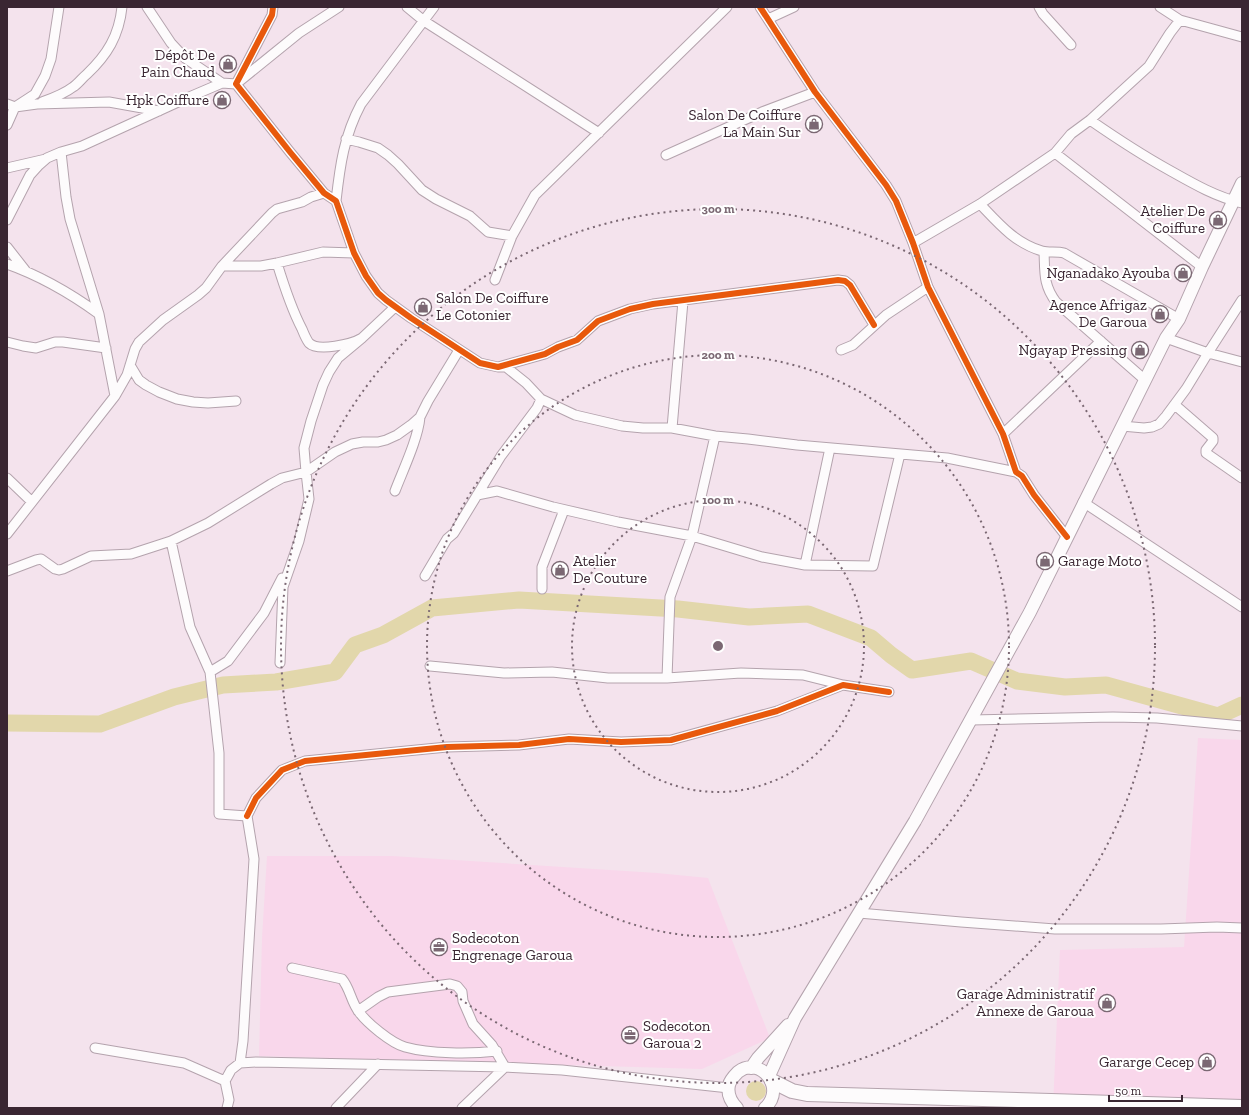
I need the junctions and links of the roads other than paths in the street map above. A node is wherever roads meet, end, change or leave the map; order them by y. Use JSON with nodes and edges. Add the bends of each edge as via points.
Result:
{"nodes":[{"id":1,"x":59,"y":7,"type":"edge"},
{"id":2,"x":122,"y":7,"type":"edge"},
{"id":3,"x":147,"y":7,"type":"edge"},
{"id":4,"x":273,"y":7,"type":"edge"},
{"id":5,"x":339,"y":7,"type":"edge"},
{"id":6,"x":407,"y":7,"type":"edge"},
{"id":7,"x":434,"y":7,"type":"edge"},
{"id":8,"x":727,"y":7,"type":"edge"},
{"id":9,"x":760,"y":7,"type":"edge"},
{"id":10,"x":794,"y":7,"type":"edge"},
{"id":11,"x":1039,"y":7,"type":"edge"},
{"id":12,"x":1160,"y":7,"type":"edge"},
{"id":13,"x":781,"y":10,"type":"edge"},
{"id":14,"x":768,"y":19,"type":"junction"},
{"id":15,"x":1180,"y":20,"type":"junction"},
{"id":16,"x":424,"y":21,"type":"junction"},
{"id":17,"x":1242,"y":38,"type":"edge"},
{"id":18,"x":1071,"y":45,"type":"dead end"},
{"id":19,"x":222,"y":83,"type":"junction"},
{"id":20,"x":236,"y":84,"type":"junction"},
{"id":21,"x":816,"y":92,"type":"junction"},
{"id":22,"x":37,"y":104,"type":"junction"},
{"id":23,"x":11,"y":105,"type":"edge"},
{"id":24,"x":159,"y":111,"type":"junction"},
{"id":25,"x":1090,"y":120,"type":"junction"},
{"id":26,"x":7,"y":124,"type":"edge"},
{"id":27,"x":599,"y":133,"type":"junction"},
{"id":28,"x":346,"y":139,"type":"junction"},
{"id":29,"x":61,"y":152,"type":"junction"},
{"id":30,"x":1056,"y":153,"type":"junction"},
{"id":31,"x":666,"y":155,"type":"dead end"},
{"id":32,"x":47,"y":158,"type":"junction"},
{"id":33,"x":7,"y":168,"type":"edge"},
{"id":34,"x":1242,"y":183,"type":"edge"},
{"id":35,"x":324,"y":193,"type":"junction"},
{"id":36,"x":336,"y":201,"type":"junction"},
{"id":37,"x":1238,"y":202,"type":"edge"},
{"id":38,"x":980,"y":204,"type":"junction"},
{"id":39,"x":7,"y":220,"type":"edge"},
{"id":40,"x":512,"y":236,"type":"junction"},
{"id":41,"x":913,"y":243,"type":"junction"},
{"id":42,"x":7,"y":247,"type":"edge"},
{"id":43,"x":1044,"y":252,"type":"junction"},
{"id":44,"x":354,"y":253,"type":"junction"},
{"id":45,"x":277,"y":263,"type":"junction"},
{"id":46,"x":7,"y":264,"type":"edge"},
{"id":47,"x":222,"y":266,"type":"junction"},
{"id":48,"x":1202,"y":267,"type":"junction"},
{"id":49,"x":26,"y":271,"type":"junction"},
{"id":50,"x":495,"y":280,"type":"dead end"},
{"id":51,"x":928,"y":287,"type":"junction"},
{"id":52,"x":1242,"y":300,"type":"edge"},
{"id":53,"x":684,"y":301,"type":"junction"},
{"id":54,"x":395,"y":307,"type":"junction"},
{"id":55,"x":99,"y":314,"type":"junction"},
{"id":56,"x":1179,"y":319,"type":"junction"},
{"id":57,"x":874,"y":325,"type":"junction"},
{"id":58,"x":362,"y":338,"type":"junction"},
{"id":59,"x":1166,"y":338,"type":"junction"},
{"id":60,"x":1101,"y":341,"type":"junction"},
{"id":61,"x":7,"y":342,"type":"edge"},
{"id":62,"x":106,"y":348,"type":"junction"},
{"id":63,"x":459,"y":350,"type":"junction"},
{"id":64,"x":841,"y":350,"type":"dead end"},
{"id":65,"x":1208,"y":353,"type":"junction"},
{"id":66,"x":1242,"y":362,"type":"edge"},
{"id":67,"x":130,"y":365,"type":"junction"},
{"id":68,"x":498,"y":368,"type":"junction"},
{"id":69,"x":1145,"y":380,"type":"junction"},
{"id":70,"x":115,"y":396,"type":"junction"},
{"id":71,"x":541,"y":398,"type":"junction"},
{"id":72,"x":236,"y":401,"type":"dead end"},
{"id":73,"x":1175,"y":405,"type":"junction"},
{"id":74,"x":420,"y":417,"type":"junction"},
{"id":75,"x":1122,"y":426,"type":"junction"},
{"id":76,"x":672,"y":428,"type":"junction"},
{"id":77,"x":1003,"y":434,"type":"junction"},
{"id":78,"x":715,"y":436,"type":"junction"},
{"id":79,"x":830,"y":448,"type":"junction"},
{"id":80,"x":900,"y":454,"type":"junction"},
{"id":81,"x":306,"y":472,"type":"junction"},
{"id":82,"x":1016,"y":472,"type":"junction"},
{"id":83,"x":7,"y":478,"type":"edge"},
{"id":84,"x":1242,"y":478,"type":"edge"},
{"id":85,"x":395,"y":491,"type":"dead end"},
{"id":86,"x":477,"y":495,"type":"junction"},
{"id":87,"x":32,"y":502,"type":"junction"},
{"id":88,"x":1083,"y":502,"type":"junction"},
{"id":89,"x":564,"y":510,"type":"junction"},
{"id":90,"x":7,"y":534,"type":"edge"},
{"id":91,"x":692,"y":536,"type":"junction"},
{"id":92,"x":1067,"y":537,"type":"junction"},
{"id":93,"x":171,"y":541,"type":"junction"},
{"id":94,"x":299,"y":541,"type":"junction"},
{"id":95,"x":805,"y":565,"type":"junction"},
{"id":96,"x":7,"y":571,"type":"edge"},
{"id":97,"x":425,"y":576,"type":"dead end"},
{"id":98,"x":542,"y":589,"type":"dead end"},
{"id":99,"x":1242,"y":607,"type":"edge"},
{"id":100,"x":280,"y":663,"type":"dead end"},
{"id":101,"x":430,"y":666,"type":"dead end"},
{"id":102,"x":210,"y":672,"type":"junction"},
{"id":103,"x":667,"y":678,"type":"junction"},
{"id":104,"x":843,"y":685,"type":"junction"},
{"id":105,"x":889,"y":692,"type":"dead end"},
{"id":106,"x":971,"y":720,"type":"junction"},
{"id":107,"x":1242,"y":726,"type":"edge"},
{"id":108,"x":247,"y":816,"type":"junction"},
{"id":109,"x":859,"y":913,"type":"junction"},
{"id":110,"x":1242,"y":928,"type":"edge"},
{"id":111,"x":292,"y":968,"type":"dead end"},
{"id":112,"x":358,"y":1012,"type":"junction"},
{"id":113,"x":795,"y":1018,"type":"junction"},
{"id":114,"x":95,"y":1048,"type":"dead end"},
{"id":115,"x":497,"y":1051,"type":"junction"},
{"id":116,"x":240,"y":1063,"type":"junction"},
{"id":117,"x":378,"y":1064,"type":"junction"},
{"id":118,"x":505,"y":1067,"type":"junction"},
{"id":119,"x":751,"y":1068,"type":"junction"},
{"id":120,"x":770,"y":1079,"type":"junction"},
{"id":121,"x":225,"y":1081,"type":"junction"},
{"id":122,"x":728,"y":1098,"type":"edge"},
{"id":123,"x":227,"y":1108,"type":"edge"},
{"id":124,"x":336,"y":1108,"type":"edge"},
{"id":125,"x":462,"y":1108,"type":"edge"},
{"id":126,"x":737,"y":1108,"type":"edge"},
{"id":127,"x":765,"y":1108,"type":"edge"},
{"id":128,"x":1242,"y":1108,"type":"edge"}],
"edges":[{"from":1,"to":23,"type":"street","via":[[51,59],[45,76],[35,94]]},
{"from":2,"to":22,"type":"street","via":[[116,34],[98,63],[73,87]]},
{"from":3,"to":19,"type":"street","via":[[171,43],[185,58]]},
{"from":4,"to":20,"type":"street","via":[[272,15]]},
{"from":5,"to":20,"type":"street","via":[[299,33]]},
{"from":6,"to":16,"type":"street"},
{"from":7,"to":16,"type":"street"},
{"from":8,"to":27,"type":"street"},
{"from":9,"to":14,"type":"street"},
{"from":10,"to":13,"type":"street"},
{"from":11,"to":18,"type":"street"},
{"from":12,"to":15,"type":"street"},
{"from":13,"to":14,"type":"street"},
{"from":14,"to":21,"type":"street"},
{"from":15,"to":17,"type":"street"},
{"from":15,"to":25,"type":"street","via":[[1149,66]]},
{"from":16,"to":27,"type":"street"},
{"from":16,"to":28,"type":"street","via":[[361,104]]},
{"from":19,"to":20,"type":"street"},
{"from":19,"to":24,"type":"street"},
{"from":20,"to":35,"type":"street"},
{"from":21,"to":31,"type":"street","via":[[762,112]]},
{"from":21,"to":41,"type":"street","via":[[886,185],[896,201]]},
{"from":22,"to":23,"type":"street"},
{"from":22,"to":24,"type":"street","via":[[109,102]]},
{"from":23,"to":26,"type":"street"},
{"from":24,"to":29,"type":"street","via":[[89,143]]},
{"from":25,"to":30,"type":"street","via":[[1072,134]]},
{"from":25,"to":37,"type":"street","via":[[1135,150],[1207,191]]},
{"from":27,"to":40,"type":"street","via":[[536,194]]},
{"from":28,"to":36,"type":"street"},
{"from":28,"to":40,"type":"street","via":[[378,148],[398,164],[422,190],[470,216],[488,232]]},
{"from":29,"to":32,"type":"street"},
{"from":29,"to":55,"type":"street","via":[[70,219]]},
{"from":30,"to":38,"type":"street"},
{"from":30,"to":48,"type":"street"},
{"from":32,"to":33,"type":"street"},
{"from":32,"to":39,"type":"street","via":[[30,175]]},
{"from":34,"to":37,"type":"main road"},
{"from":35,"to":36,"type":"street"},
{"from":35,"to":47,"type":"street","via":[[277,209]]},
{"from":36,"to":44,"type":"street"},
{"from":37,"to":48,"type":"main road"},
{"from":38,"to":41,"type":"street"},
{"from":38,"to":43,"type":"street","via":[[1016,239]]},
{"from":40,"to":50,"type":"street"},
{"from":41,"to":51,"type":"street"},
{"from":42,"to":49,"type":"street"},
{"from":43,"to":56,"type":"street","via":[[1064,253]]},
{"from":43,"to":60,"type":"street","via":[[1046,285],[1050,294]]},
{"from":44,"to":45,"type":"street","via":[[323,252]]},
{"from":44,"to":54,"type":"street","via":[[371,284]]},
{"from":45,"to":47,"type":"street","via":[[261,266]]},
{"from":45,"to":58,"type":"street","via":[[295,316],[312,346],[338,346]]},
{"from":46,"to":49,"type":"street"},
{"from":47,"to":67,"type":"street","via":[[206,288],[146,335],[135,349]]},
{"from":48,"to":56,"type":"main road"},
{"from":49,"to":55,"type":"street","via":[[48,281]]},
{"from":51,"to":57,"type":"street"},
{"from":51,"to":77,"type":"street"},
{"from":52,"to":65,"type":"street"},
{"from":53,"to":57,"type":"street","via":[[838,280],[850,285]]},
{"from":53,"to":68,"type":"street","via":[[653,304],[614,314],[598,321],[577,340],[545,354]]},
{"from":53,"to":76,"type":"street"},
{"from":54,"to":58,"type":"street"},
{"from":54,"to":63,"type":"street"},
{"from":55,"to":62,"type":"street"},
{"from":56,"to":59,"type":"main road"},
{"from":57,"to":64,"type":"street","via":[[853,345]]},
{"from":58,"to":81,"type":"street","via":[[338,358],[328,372],[304,448]]},
{"from":59,"to":65,"type":"street"},
{"from":59,"to":69,"type":"main road"},
{"from":60,"to":69,"type":"street"},
{"from":60,"to":77,"type":"street"},
{"from":61,"to":62,"type":"street","via":[[36,348],[63,342]]},
{"from":62,"to":70,"type":"street"},
{"from":63,"to":68,"type":"street","via":[[480,363]]},
{"from":63,"to":74,"type":"street"},
{"from":65,"to":66,"type":"street"},
{"from":65,"to":73,"type":"street"},
{"from":67,"to":70,"type":"street"},
{"from":67,"to":72,"type":"street","via":[[139,380],[177,400]]},
{"from":68,"to":71,"type":"street","via":[[506,368]]},
{"from":69,"to":75,"type":"main road"},
{"from":70,"to":87,"type":"street"},
{"from":71,"to":76,"type":"street","via":[[575,415],[622,426]]},
{"from":71,"to":86,"type":"street","via":[[537,408],[501,456]]},
{"from":73,"to":75,"type":"street","via":[[1159,424],[1152,427]]},
{"from":73,"to":84,"type":"street","via":[[1213,438],[1206,453]]},
{"from":74,"to":81,"type":"street","via":[[397,435],[378,442],[352,444]]},
{"from":74,"to":85,"type":"street","via":[[415,439]]},
{"from":75,"to":88,"type":"main road"},
{"from":76,"to":78,"type":"street"},
{"from":77,"to":82,"type":"street"},
{"from":78,"to":79,"type":"street"},
{"from":78,"to":91,"type":"street"},
{"from":79,"to":80,"type":"street"},
{"from":79,"to":95,"type":"street"},
{"from":80,"to":82,"type":"street","via":[[947,458]]},
{"from":80,"to":95,"type":"street","via":[[873,566]]},
{"from":81,"to":93,"type":"street","via":[[282,478],[208,523]]},
{"from":81,"to":94,"type":"street","via":[[309,499]]},
{"from":82,"to":92,"type":"street","via":[[1022,476]]},
{"from":83,"to":87,"type":"street"},
{"from":86,"to":89,"type":"street","via":[[497,491]]},
{"from":86,"to":97,"type":"street"},
{"from":87,"to":90,"type":"street"},
{"from":88,"to":92,"type":"main road"},
{"from":88,"to":99,"type":"street"},
{"from":89,"to":91,"type":"street"},
{"from":89,"to":98,"type":"street","via":[[542,567]]},
{"from":91,"to":95,"type":"street","via":[[762,558]]},
{"from":91,"to":103,"type":"street","via":[[670,597]]},
{"from":92,"to":106,"type":"main road","via":[[1030,612]]},
{"from":93,"to":96,"type":"street","via":[[131,554],[91,556],[63,569],[55,569],[41,559]]},
{"from":93,"to":102,"type":"street","via":[[190,627]]},
{"from":94,"to":100,"type":"street","via":[[283,587]]},
{"from":94,"to":102,"type":"street","via":[[264,613],[228,660]]},
{"from":101,"to":103,"type":"street","via":[[504,673],[552,672],[608,678]]},
{"from":102,"to":108,"type":"street","via":[[219,753],[219,814]]},
{"from":103,"to":104,"type":"street","via":[[741,673],[803,675]]},
{"from":104,"to":105,"type":"street"},
{"from":104,"to":108,"type":"street","via":[[777,710],[671,740],[621,742],[569,739],[519,745],[447,746],[305,761],[282,770],[256,798]]},
{"from":106,"to":107,"type":"street","via":[[1113,717],[1157,718]]},
{"from":106,"to":109,"type":"main road","via":[[915,821]]},
{"from":108,"to":116,"type":"street","via":[[254,859]]},
{"from":109,"to":110,"type":"street","via":[[1055,929]]},
{"from":109,"to":113,"type":"main road"},
{"from":111,"to":112,"type":"street","via":[[342,979]]},
{"from":112,"to":115,"type":"street","via":[[387,1038],[404,1047],[433,1052]]},
{"from":112,"to":115,"type":"street","via":[[388,992],[450,984],[457,986],[462,992],[472,1024]]},
{"from":113,"to":119,"type":"main road","via":[[765,1049]]},
{"from":113,"to":120,"type":"main road"},
{"from":114,"to":121,"type":"street","via":[[184,1063]]},
{"from":115,"to":118,"type":"street"},
{"from":116,"to":117,"type":"street","via":[[267,1061]]},
{"from":116,"to":121,"type":"street","via":[[230,1070]]},
{"from":117,"to":118,"type":"street"},
{"from":117,"to":124,"type":"street"},
{"from":118,"to":122,"type":"street","via":[[562,1070]]},
{"from":118,"to":125,"type":"street"},
{"from":119,"to":120,"type":"main road","via":[[764,1072]]},
{"from":119,"to":122,"type":"main road","via":[[736,1074],[730,1083]]},
{"from":120,"to":127,"type":"main road","via":[[773,1087],[772,1100]]},
{"from":120,"to":128,"type":"main road","via":[[792,1091],[807,1094]]},
{"from":121,"to":123,"type":"street","via":[[229,1100]]},
{"from":122,"to":126,"type":"main road"}]}
